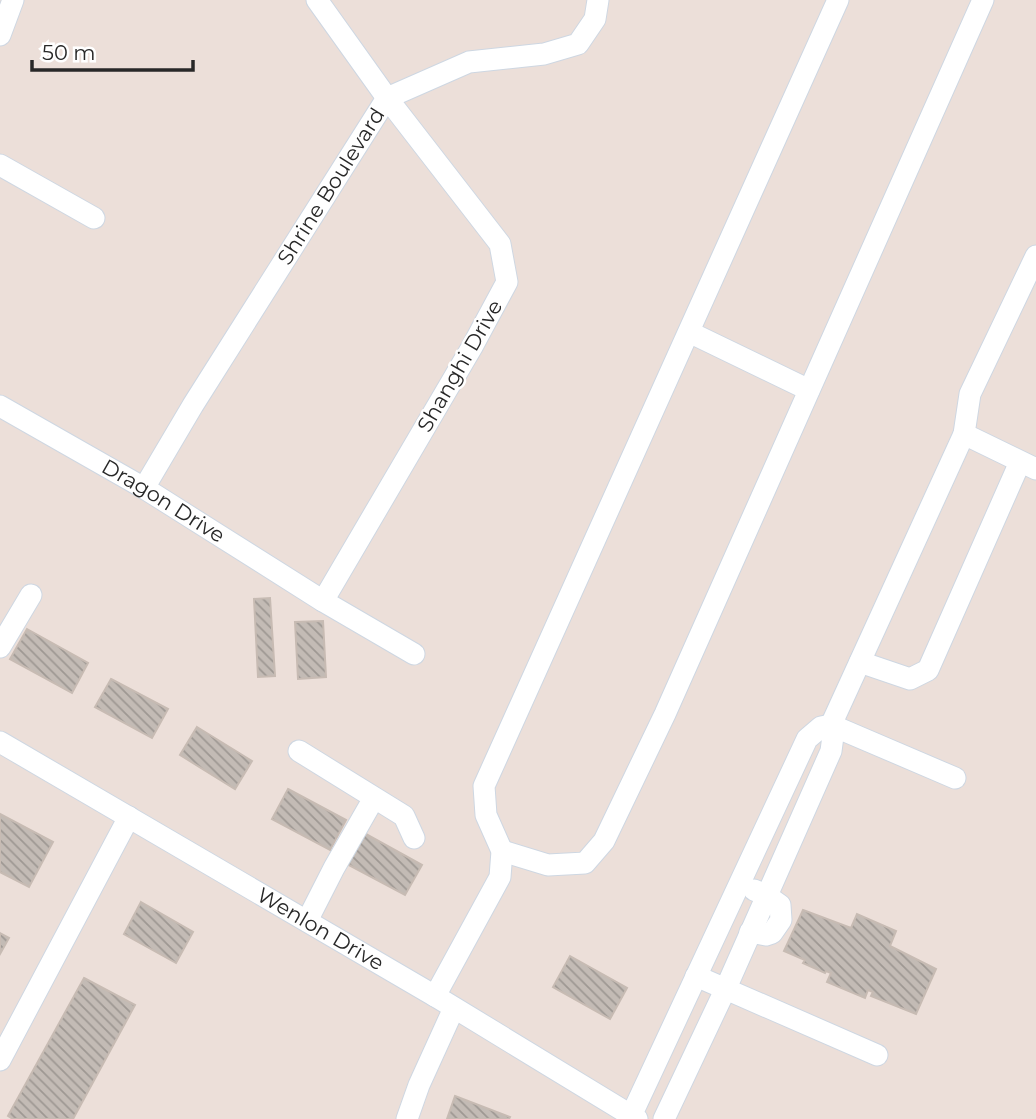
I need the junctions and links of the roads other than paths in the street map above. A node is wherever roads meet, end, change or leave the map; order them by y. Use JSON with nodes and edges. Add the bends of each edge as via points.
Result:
{"nodes":[{"id":1,"x":13,"y":0,"type":"edge"},
{"id":2,"x":317,"y":0,"type":"edge"},
{"id":3,"x":598,"y":0,"type":"edge"},
{"id":4,"x":838,"y":0,"type":"edge"},
{"id":5,"x":983,"y":0,"type":"edge"},
{"id":6,"x":0,"y":35,"type":"edge"},
{"id":7,"x":387,"y":98,"type":"junction"},
{"id":8,"x":0,"y":165,"type":"edge"},
{"id":9,"x":94,"y":218,"type":"dead end"},
{"id":10,"x":1036,"y":256,"type":"edge"},
{"id":11,"x":689,"y":332,"type":"junction"},
{"id":12,"x":809,"y":390,"type":"junction"},
{"id":13,"x":0,"y":406,"type":"edge"},
{"id":14,"x":964,"y":434,"type":"junction"},
{"id":15,"x":1028,"y":466,"type":"edge"},
{"id":16,"x":144,"y":488,"type":"junction"},
{"id":17,"x":31,"y":595,"type":"dead end"},
{"id":18,"x":323,"y":601,"type":"junction"},
{"id":19,"x":0,"y":647,"type":"edge"},
{"id":20,"x":414,"y":654,"type":"dead end"},
{"id":21,"x":860,"y":662,"type":"junction"},
{"id":22,"x":831,"y":725,"type":"junction"},
{"id":23,"x":0,"y":742,"type":"edge"},
{"id":24,"x":299,"y":751,"type":"dead end"},
{"id":25,"x":955,"y":778,"type":"dead end"},
{"id":26,"x":374,"y":797,"type":"junction"},
{"id":27,"x":129,"y":817,"type":"junction"},
{"id":28,"x":414,"y":838,"type":"dead end"},
{"id":29,"x":502,"y":851,"type":"junction"},
{"id":30,"x":740,"y":884,"type":"junction"},
{"id":31,"x":766,"y":895,"type":"junction"},
{"id":32,"x":307,"y":921,"type":"junction"},
{"id":33,"x":696,"y":975,"type":"junction"},
{"id":34,"x":726,"y":988,"type":"junction"},
{"id":35,"x":435,"y":996,"type":"junction"},
{"id":36,"x":454,"y":1008,"type":"junction"},
{"id":37,"x":1,"y":1055,"type":"edge"},
{"id":38,"x":877,"y":1055,"type":"dead end"},
{"id":39,"x":634,"y":1117,"type":"edge"},
{"id":40,"x":407,"y":1119,"type":"edge"},
{"id":41,"x":664,"y":1119,"type":"edge"}],
"edges":[{"from":1,"to":6,"type":"street"},
{"from":2,"to":7,"type":"street","name":"Shanghi Drive"},
{"from":3,"to":7,"type":"street","name":"Shrine Boulevard","via":[[595,19],[578,44],[544,54],[469,62]]},
{"from":4,"to":11,"type":"street"},
{"from":5,"to":12,"type":"street"},
{"from":7,"to":16,"type":"street","name":"Shrine Boulevard"},
{"from":7,"to":18,"type":"street","name":"Shanghi Drive","via":[[500,244],[507,282]]},
{"from":8,"to":9,"type":"street"},
{"from":10,"to":14,"type":"street","via":[[970,394]]},
{"from":11,"to":12,"type":"street"},
{"from":11,"to":29,"type":"street","via":[[484,786],[486,815]]},
{"from":12,"to":29,"type":"street","via":[[604,841],[585,863],[548,865]]},
{"from":13,"to":16,"type":"street","name":"Dragon Drive"},
{"from":14,"to":15,"type":"street"},
{"from":14,"to":21,"type":"street"},
{"from":15,"to":21,"type":"street","via":[[928,670],[910,679]]},
{"from":16,"to":18,"type":"street","name":"Dragon Drive"},
{"from":17,"to":19,"type":"street"},
{"from":18,"to":20,"type":"street","name":"Dragon Drive"},
{"from":21,"to":22,"type":"street"},
{"from":22,"to":25,"type":"street"},
{"from":22,"to":30,"type":"street","via":[[807,739]]},
{"from":22,"to":31,"type":"street","via":[[831,751]]},
{"from":23,"to":27,"type":"street","name":"Wenlon Drive"},
{"from":24,"to":26,"type":"street"},
{"from":26,"to":28,"type":"street","via":[[404,817]]},
{"from":26,"to":32,"type":"street"},
{"from":27,"to":32,"type":"street","name":"Wenlon Drive"},
{"from":27,"to":37,"type":"street"},
{"from":29,"to":35,"type":"street","via":[[500,877]]},
{"from":30,"to":31,"type":"street"},
{"from":30,"to":33,"type":"street"},
{"from":31,"to":34,"type":"street"},
{"from":32,"to":35,"type":"street","name":"Wenlon Drive"},
{"from":33,"to":34,"type":"street"},
{"from":33,"to":39,"type":"street"},
{"from":34,"to":38,"type":"street"},
{"from":34,"to":41,"type":"street"},
{"from":35,"to":36,"type":"street","name":"Wenlon Drive"},
{"from":36,"to":39,"type":"street","name":"Wenlon Drive"},
{"from":36,"to":40,"type":"street"}]}
